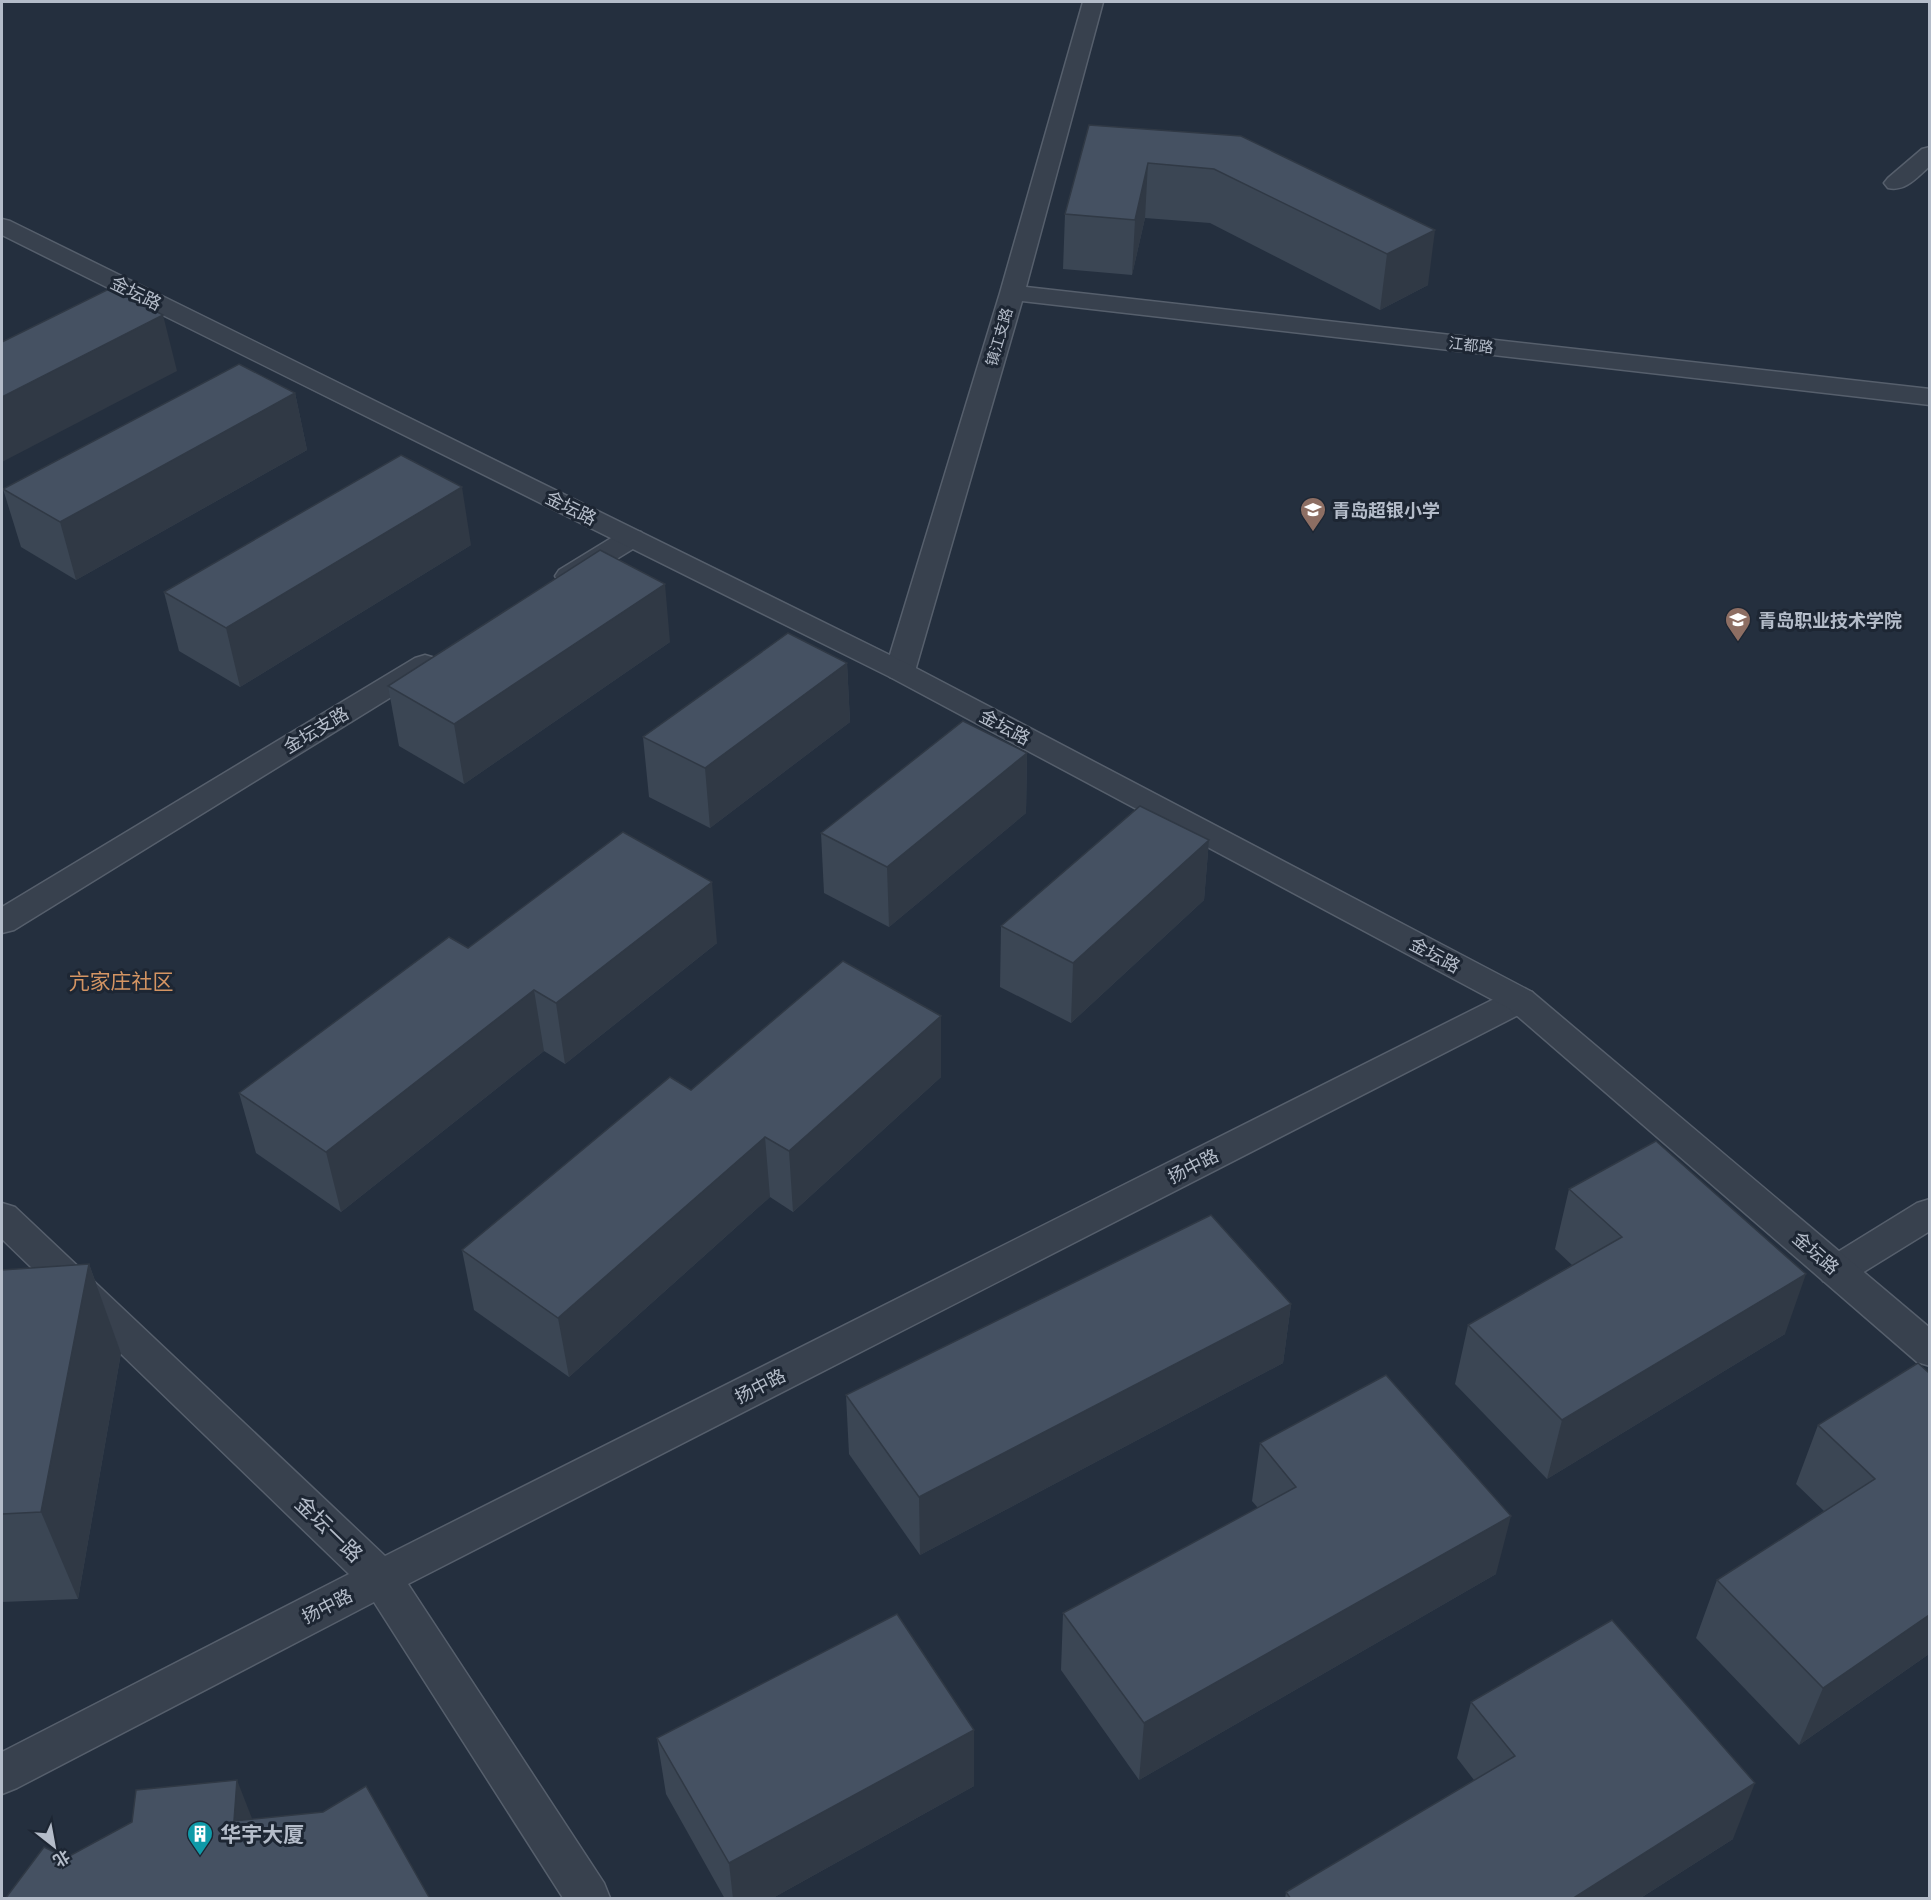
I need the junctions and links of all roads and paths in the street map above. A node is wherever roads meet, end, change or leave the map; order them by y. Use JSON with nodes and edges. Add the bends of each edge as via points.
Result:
{"nodes":[{"id":1,"x":1093,"y":2,"type":"edge"},
{"id":2,"x":1929,"y":154,"type":"edge"},
{"id":3,"x":1896,"y":183,"type":"dead end"},
{"id":4,"x":2,"y":226,"type":"edge"},
{"id":5,"x":1011,"y":293,"type":"junction"},
{"id":6,"x":1929,"y":397,"type":"edge"},
{"id":7,"x":631,"y":538,"type":"junction"},
{"id":8,"x":541,"y":593,"type":"edge"},
{"id":9,"x":450,"y":648,"type":"edge"},
{"id":10,"x":900,"y":671,"type":"junction"},
{"id":11,"x":2,"y":922,"type":"edge"},
{"id":12,"x":1520,"y":1000,"type":"junction"},
{"id":13,"x":1929,"y":1213,"type":"edge"},
{"id":14,"x":2,"y":1217,"type":"edge"},
{"id":15,"x":1836,"y":1271,"type":"junction"},
{"id":16,"x":1929,"y":1351,"type":"edge"},
{"id":17,"x":381,"y":1578,"type":"junction"},
{"id":18,"x":2,"y":1774,"type":"edge"},
{"id":19,"x":588,"y":1899,"type":"edge"}],
"edges":[{"from":1,"to":5,"type":"street","name":"镇江支路"},
{"from":2,"to":3,"type":"street"},
{"from":4,"to":7,"type":"street","name":"金坛路"},
{"from":5,"to":6,"type":"street","name":"江都路"},
{"from":5,"to":10,"type":"street","name":"镇江支路"},
{"from":7,"to":8,"type":"street"},
{"from":7,"to":10,"type":"street","name":"金坛路"},
{"from":9,"to":11,"type":"street","name":"金坛支路"},
{"from":10,"to":12,"type":"street","name":"金坛路"},
{"from":12,"to":15,"type":"street","name":"金坛路"},
{"from":12,"to":17,"type":"street","name":"扬中路"},
{"from":13,"to":15,"type":"street"},
{"from":14,"to":17,"type":"street","name":"金坛一路"},
{"from":15,"to":16,"type":"street","name":"金坛路"},
{"from":17,"to":18,"type":"street","name":"扬中路"},
{"from":17,"to":19,"type":"street","name":"金坛一路"}]}
